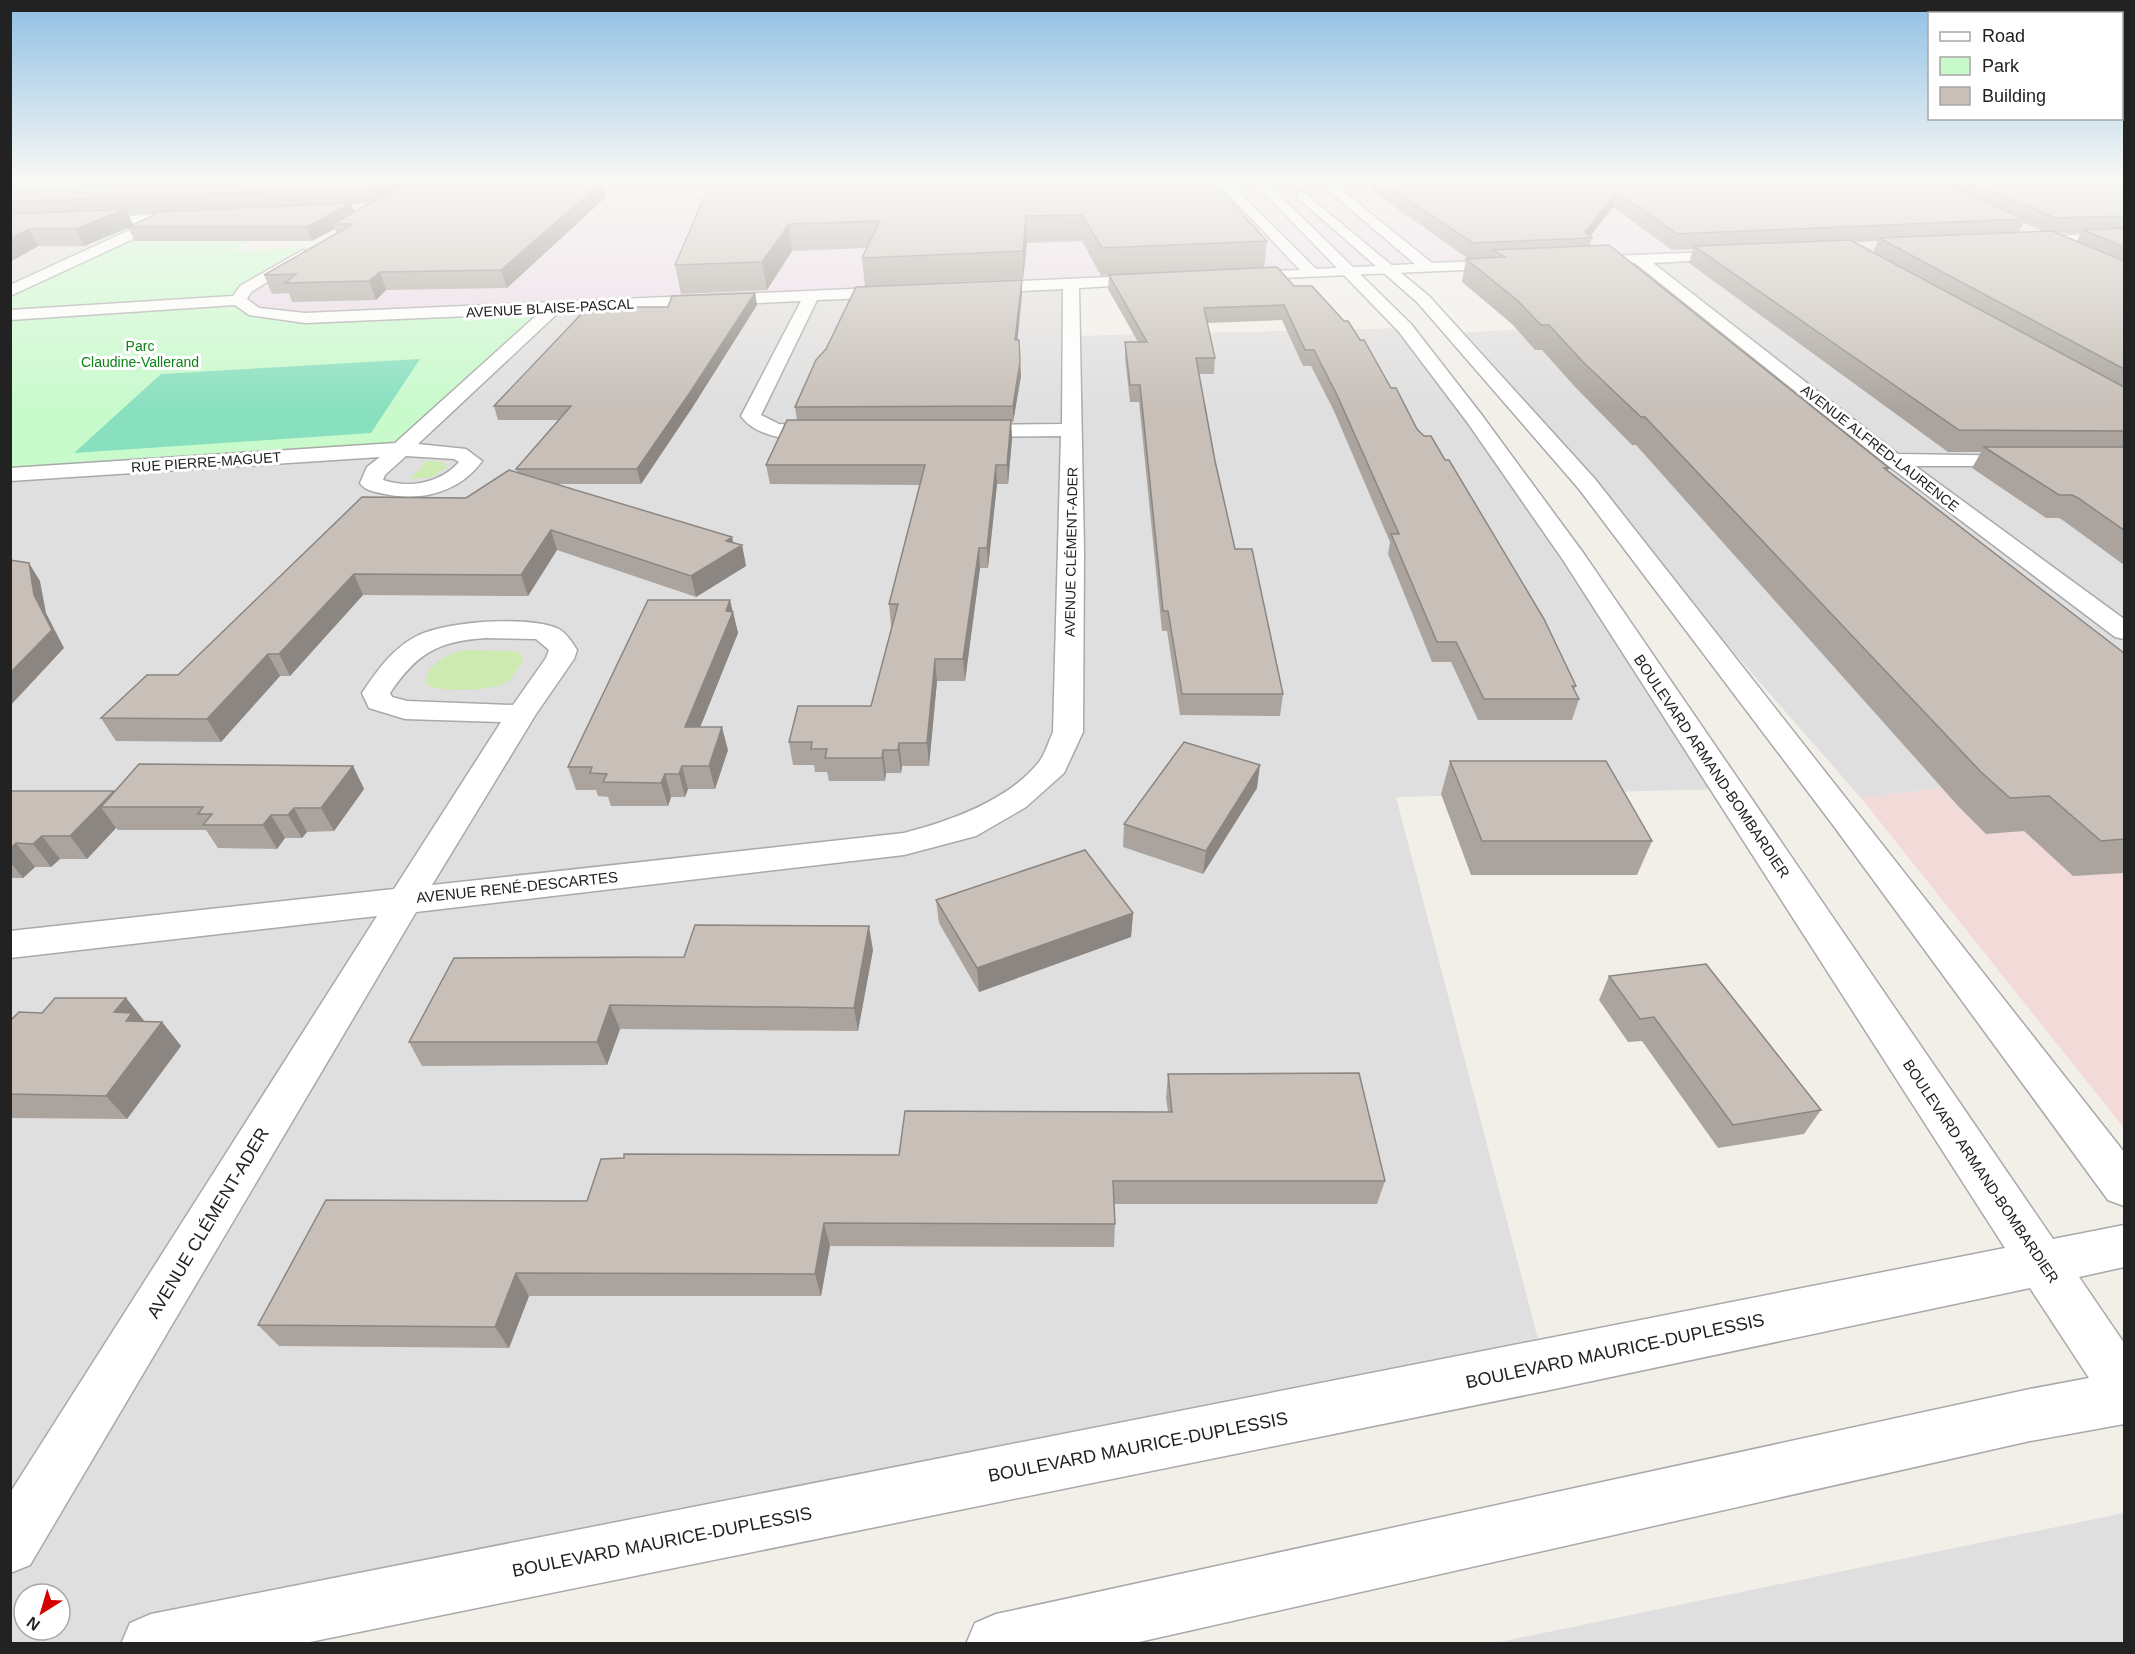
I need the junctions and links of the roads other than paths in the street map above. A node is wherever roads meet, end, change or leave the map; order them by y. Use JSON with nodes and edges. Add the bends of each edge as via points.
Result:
{"nodes":[{"id":1,"x":85,"y":256,"type":"edge"},
{"id":2,"x":300,"y":256,"type":"edge"},
{"id":3,"x":1296,"y":256,"type":"edge"},
{"id":4,"x":1333,"y":256,"type":"edge"},
{"id":5,"x":1373,"y":256,"type":"edge"},
{"id":6,"x":1415,"y":256,"type":"edge"},
{"id":7,"x":1704,"y":256,"type":"edge"},
{"id":8,"x":1639,"y":259,"type":"junction"},
{"id":9,"x":1569,"y":262,"type":"edge"},
{"id":10,"x":1523,"y":264,"type":"edge"},
{"id":11,"x":1429,"y":268,"type":"junction"},
{"id":12,"x":1389,"y":270,"type":"junction"},
{"id":13,"x":1348,"y":272,"type":"junction"},
{"id":14,"x":1312,"y":273,"type":"junction"},
{"id":15,"x":1219,"y":278,"type":"edge"},
{"id":16,"x":1173,"y":279,"type":"edge"},
{"id":17,"x":1071,"y":284,"type":"junction"},
{"id":18,"x":964,"y":289,"type":"edge"},
{"id":19,"x":10,"y":291,"type":"edge"},
{"id":20,"x":917,"y":291,"type":"edge"},
{"id":21,"x":811,"y":296,"type":"junction"},
{"id":22,"x":238,"y":300,"type":"junction"},
{"id":23,"x":554,"y":308,"type":"junction"},
{"id":24,"x":10,"y":315,"type":"edge"},
{"id":25,"x":1072,"y":430,"type":"junction"},
{"id":26,"x":848,"y":431,"type":"edge"},
{"id":27,"x":942,"y":431,"type":"edge"},
{"id":28,"x":1893,"y":460,"type":"junction"},
{"id":29,"x":2043,"y":460,"type":"edge"},
{"id":30,"x":10,"y":475,"type":"edge"},
{"id":31,"x":2124,"y":631,"type":"edge"},
{"id":32,"x":521,"y":714,"type":"junction"},
{"id":33,"x":1015,"y":800,"type":"joint"},
{"id":34,"x":405,"y":900,"type":"junction"},
{"id":35,"x":10,"y":945,"type":"edge"},
{"id":36,"x":2124,"y":1186,"type":"edge"},
{"id":37,"x":2124,"y":1246,"type":"edge"},
{"id":38,"x":2044,"y":1265,"type":"junction"},
{"id":39,"x":2124,"y":1387,"type":"edge"},
{"id":40,"x":2124,"y":1398,"type":"edge"},
{"id":41,"x":10,"y":1545,"type":"edge"},
{"id":42,"x":151,"y":1644,"type":"edge"},
{"id":43,"x":996,"y":1644,"type":"edge"}],
"edges":[{"from":1,"to":19,"type":"street"},
{"from":2,"to":22,"type":"street","via":[[245,288]]},
{"from":3,"to":14,"type":"street"},
{"from":4,"to":13,"type":"street","name":"BOULEVARD ARMAND-BOMBARDIER"},
{"from":5,"to":12,"type":"street"},
{"from":6,"to":11,"type":"street"},
{"from":7,"to":8,"type":"street"},
{"from":8,"to":9,"type":"street"},
{"from":8,"to":28,"type":"street","name":"AVENUE ALFRED-LAURENCE"},
{"from":10,"to":11,"type":"street"},
{"from":11,"to":12,"type":"street"},
{"from":12,"to":13,"type":"street"},
{"from":12,"to":36,"type":"street","via":[[1442,320],[1587,484]]},
{"from":13,"to":14,"type":"street"},
{"from":13,"to":38,"type":"street","name":"BOULEVARD ARMAND-BOMBARDIER","via":[[1405,328],[1568,550]]},
{"from":14,"to":15,"type":"street"},
{"from":16,"to":17,"type":"street"},
{"from":17,"to":18,"type":"street"},
{"from":17,"to":25,"type":"street","name":"AVENUE CLÉMENT-ADER"},
{"from":20,"to":21,"type":"street","name":"AVENUE BLAISE-PASCAL"},
{"from":21,"to":23,"type":"street","name":"AVENUE BLAISE-PASCAL"},
{"from":21,"to":26,"type":"street","via":[[751,416],[757,423],[779,430]]},
{"from":22,"to":23,"type":"street","name":"AVENUE BLAISE-PASCAL","via":[[255,312],[287,317]]},
{"from":22,"to":24,"type":"street"},
{"from":23,"to":30,"type":"street","name":"RUE PIERRE-MAGUET","via":[[401,449]]},
{"from":25,"to":27,"type":"street"},
{"from":25,"to":33,"type":"street","name":"AVENUE CLÉMENT-ADER","via":[[1068,732],[1053,766]]},
{"from":28,"to":29,"type":"street"},
{"from":28,"to":31,"type":"street","name":"AVENUE ALFRED-LAURENCE"},
{"from":32,"to":32,"type":"street","name":"AVENUE CLÉMENT-ADER","via":[[560,659],[558,640],[549,634],[447,632],[406,654],[376,693],[379,702],[405,710]]},
{"from":32,"to":34,"type":"street","name":"AVENUE CLÉMENT-ADER"},
{"from":33,"to":34,"type":"street","name":"AVENUE RENÉ-DESCARTES","via":[[964,828],[904,844]]},
{"from":34,"to":35,"type":"street","name":"AVENUE RENÉ-DESCARTES"},
{"from":34,"to":41,"type":"street","name":"AVENUE CLÉMENT-ADER"},
{"from":37,"to":38,"type":"street","name":"BOULEVARD MAURICE-DUPLESSIS"},
{"from":38,"to":39,"type":"street","name":"BOULEVARD ARMAND-BOMBARDIER"},
{"from":38,"to":42,"type":"street","name":"BOULEVARD MAURICE-DUPLESSIS"},
{"from":40,"to":43,"type":"street","via":[[2030,1415]]}]}
